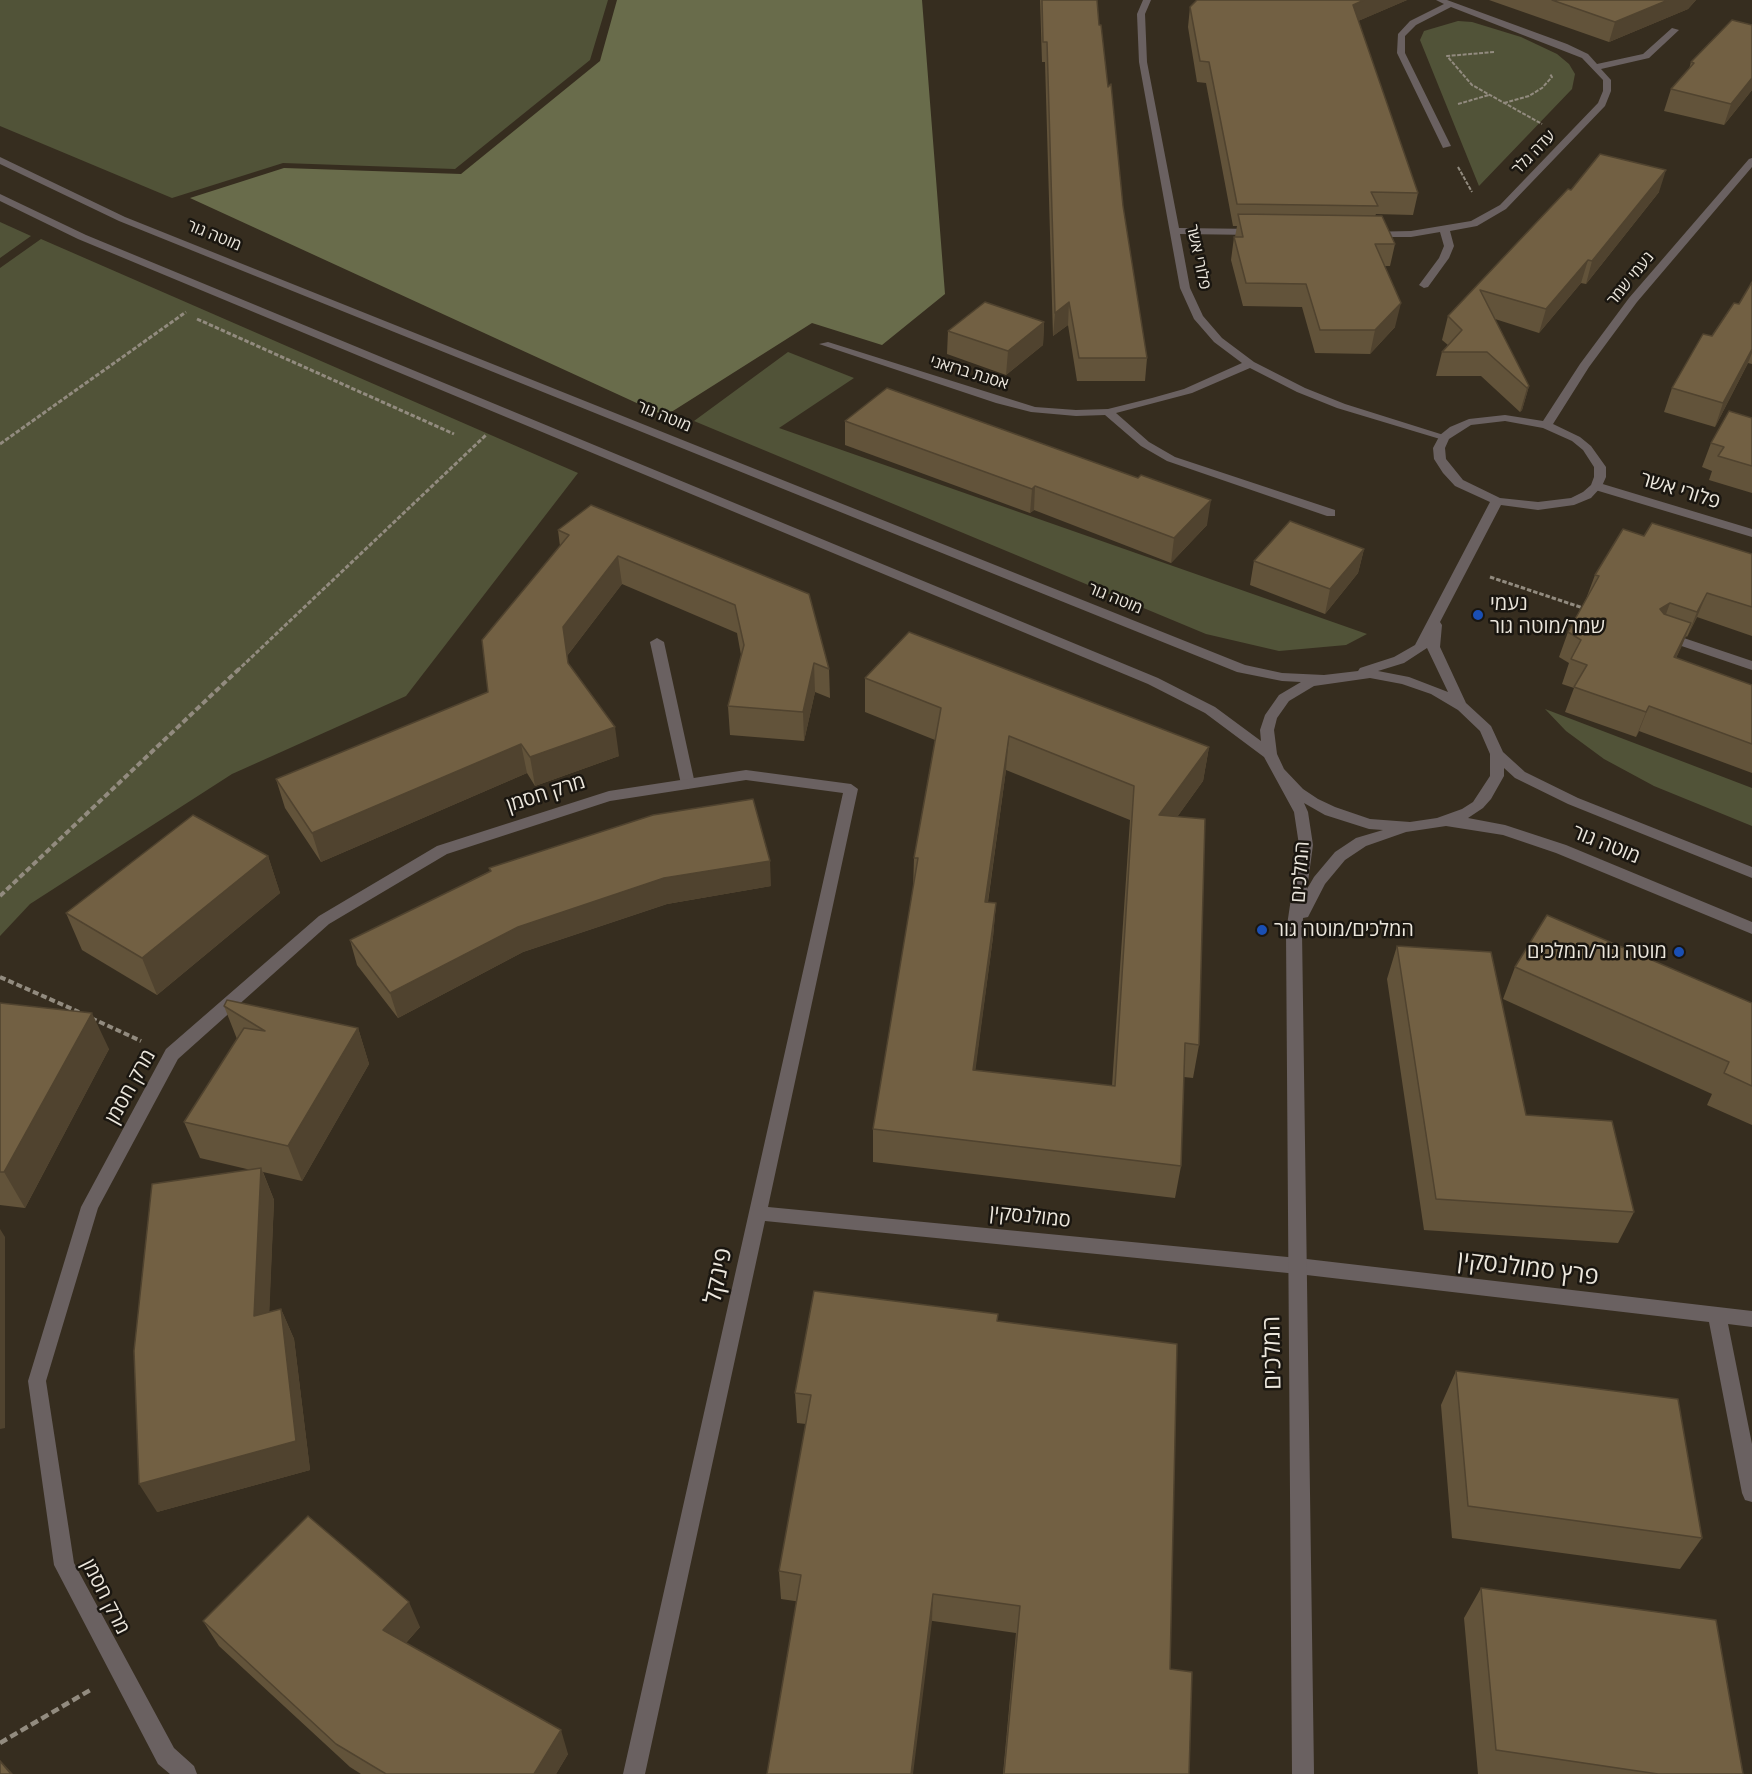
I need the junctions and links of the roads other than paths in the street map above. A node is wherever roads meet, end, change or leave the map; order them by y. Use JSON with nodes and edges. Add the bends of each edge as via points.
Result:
{"nodes":[{"id":1,"x":1147,"y":0,"type":"edge"},
{"id":2,"x":1440,"y":0,"type":"edge"},
{"id":3,"x":1451,"y":4,"type":"junction"},
{"id":4,"x":1675,"y":30,"type":"dead end"},
{"id":5,"x":1597,"y":67,"type":"junction"},
{"id":6,"x":1446,"y":146,"type":"road end"},
{"id":7,"x":0,"y":160,"type":"edge"},
{"id":8,"x":1752,"y":161,"type":"edge"},
{"id":9,"x":0,"y":197,"type":"edge"},
{"id":10,"x":1175,"y":231,"type":"junction"},
{"id":11,"x":1445,"y":231,"type":"junction"},
{"id":12,"x":1268,"y":232,"type":"edge"},
{"id":13,"x":1361,"y":234,"type":"edge"},
{"id":14,"x":1424,"y":285,"type":"dead end"},
{"id":15,"x":824,"y":344,"type":"dead end"},
{"id":16,"x":1250,"y":364,"type":"junction"},
{"id":17,"x":1108,"y":412,"type":"junction"},
{"id":18,"x":1546,"y":425,"type":"junction"},
{"id":19,"x":1444,"y":437,"type":"junction"},
{"id":20,"x":1596,"y":486,"type":"junction"},
{"id":21,"x":1497,"y":501,"type":"junction"},
{"id":22,"x":1331,"y":513,"type":"dead end"},
{"id":23,"x":1752,"y":533,"type":"edge"},
{"id":24,"x":1437,"y":618,"type":"junction"},
{"id":25,"x":1660,"y":634,"type":"edge"},
{"id":26,"x":657,"y":642,"type":"dead end"},
{"id":27,"x":1752,"y":666,"type":"edge"},
{"id":28,"x":1354,"y":674,"type":"junction"},
{"id":29,"x":1324,"y":679,"type":"junction"},
{"id":30,"x":1463,"y":707,"type":"junction"},
{"id":31,"x":1270,"y":754,"type":"junction"},
{"id":32,"x":1497,"y":754,"type":"junction"},
{"id":33,"x":1286,"y":780,"type":"junction"},
{"id":34,"x":688,"y":784,"type":"junction"},
{"id":35,"x":851,"y":789,"type":"joint"},
{"id":36,"x":1439,"y":823,"type":"junction"},
{"id":37,"x":1410,"y":827,"type":"junction"},
{"id":38,"x":1752,"y":873,"type":"edge"},
{"id":39,"x":1752,"y":928,"type":"edge"},
{"id":40,"x":1294,"y":932,"type":"junction"},
{"id":41,"x":758,"y":1213,"type":"junction"},
{"id":42,"x":1298,"y":1266,"type":"junction"},
{"id":43,"x":1718,"y":1316,"type":"junction"},
{"id":44,"x":1752,"y":1319,"type":"edge"},
{"id":45,"x":1752,"y":1493,"type":"edge"},
{"id":46,"x":186,"y":1774,"type":"edge"},
{"id":47,"x":634,"y":1774,"type":"edge"},
{"id":48,"x":1303,"y":1774,"type":"edge"}],
"edges":[{"from":1,"to":10,"type":"street","name":"פלורי אשר","via":[[1142,14],[1143,62]]},
{"from":2,"to":3,"type":"street"},
{"from":3,"to":5,"type":"street","via":[[1564,46]]},
{"from":3,"to":6,"type":"street","via":[[1413,23],[1401,36],[1401,52]]},
{"from":4,"to":5,"type":"street","via":[[1646,56]]},
{"from":5,"to":11,"type":"street","name":"עדה גלר","via":[[1607,80],[1602,104],[1503,207],[1474,225]]},
{"from":7,"to":29,"type":"street","name":"מוטה גור","via":[[122,219],[1242,669],[1282,677]]},
{"from":8,"to":18,"type":"street","name":"נעמי שמר","via":[[1633,300]]},
{"from":9,"to":31,"type":"street","via":[[82,237],[1153,681],[1210,710]]},
{"from":10,"to":12,"type":"street"},
{"from":10,"to":16,"type":"street","name":"פלורי אשר","via":[[1185,288],[1198,317],[1218,340]]},
{"from":11,"to":13,"type":"street","name":"עדה גלר"},
{"from":11,"to":14,"type":"street","via":[[1449,246]]},
{"from":15,"to":17,"type":"street","name":"אסנת ברזאני","via":[[1035,410]]},
{"from":16,"to":17,"type":"street","name":"אסנת ברזאני","via":[[1188,391]]},
{"from":16,"to":19,"type":"street","name":"פלורי אשר","via":[[1341,406]]},
{"from":17,"to":22,"type":"street","via":[[1145,444],[1171,459]]},
{"from":18,"to":19,"type":"street","via":[[1486,419],[1461,425]]},
{"from":18,"to":20,"type":"street","via":[[1576,439],[1592,452],[1600,467]]},
{"from":19,"to":21,"type":"street","via":[[1439,448],[1447,471],[1476,493]]},
{"from":20,"to":21,"type":"street","via":[[1575,501],[1557,505]]},
{"from":20,"to":23,"type":"street","name":"פלורי אשר"},
{"from":21,"to":24,"type":"street"},
{"from":24,"to":28,"type":"street","via":[[1420,648],[1399,660]]},
{"from":24,"to":30,"type":"street","via":[[1433,646]]},
{"from":25,"to":27,"type":"street"},
{"from":26,"to":34,"type":"street"},
{"from":28,"to":29,"type":"street"},
{"from":28,"to":30,"type":"street","via":[[1404,680],[1436,691]]},
{"from":29,"to":31,"type":"street","via":[[1295,690],[1276,707],[1267,730]]},
{"from":30,"to":32,"type":"street","via":[[1486,729]]},
{"from":31,"to":33,"type":"street"},
{"from":32,"to":36,"type":"street","via":[[1497,776],[1486,796],[1467,813]]},
{"from":32,"to":38,"type":"street","name":"מוטה גור","via":[[1520,775],[1573,801]]},
{"from":33,"to":37,"type":"street","via":[[1330,811],[1369,824]]},
{"from":33,"to":40,"type":"street","name":"המלכים","via":[[1301,812],[1306,845]]},
{"from":34,"to":35,"type":"street","name":"מרק חסמן","via":[[746,775]]},
{"from":34,"to":46,"type":"street","name":"מרק חסמן","via":[[609,796],[442,850],[324,920],[172,1054],[90,1207],[37,1381],[63,1564],[166,1756]]},
{"from":35,"to":41,"type":"street","name":"פינקל"},
{"from":36,"to":37,"type":"street"},
{"from":36,"to":39,"type":"street","name":"מוטה גור","via":[[1478,825],[1561,849]]},
{"from":37,"to":40,"type":"street","name":"המלכים","via":[[1361,842],[1340,856],[1318,881]]},
{"from":40,"to":42,"type":"street","name":"המלכים"},
{"from":41,"to":42,"type":"street","name":"סמולנסקין"},
{"from":41,"to":47,"type":"street","name":"פינקל"},
{"from":42,"to":43,"type":"street","name":"פרץ סמולנסקין"},
{"from":42,"to":48,"type":"street","name":"המלכים"},
{"from":43,"to":44,"type":"street","name":"פרץ סמולנסקין"},
{"from":43,"to":45,"type":"street"}]}
